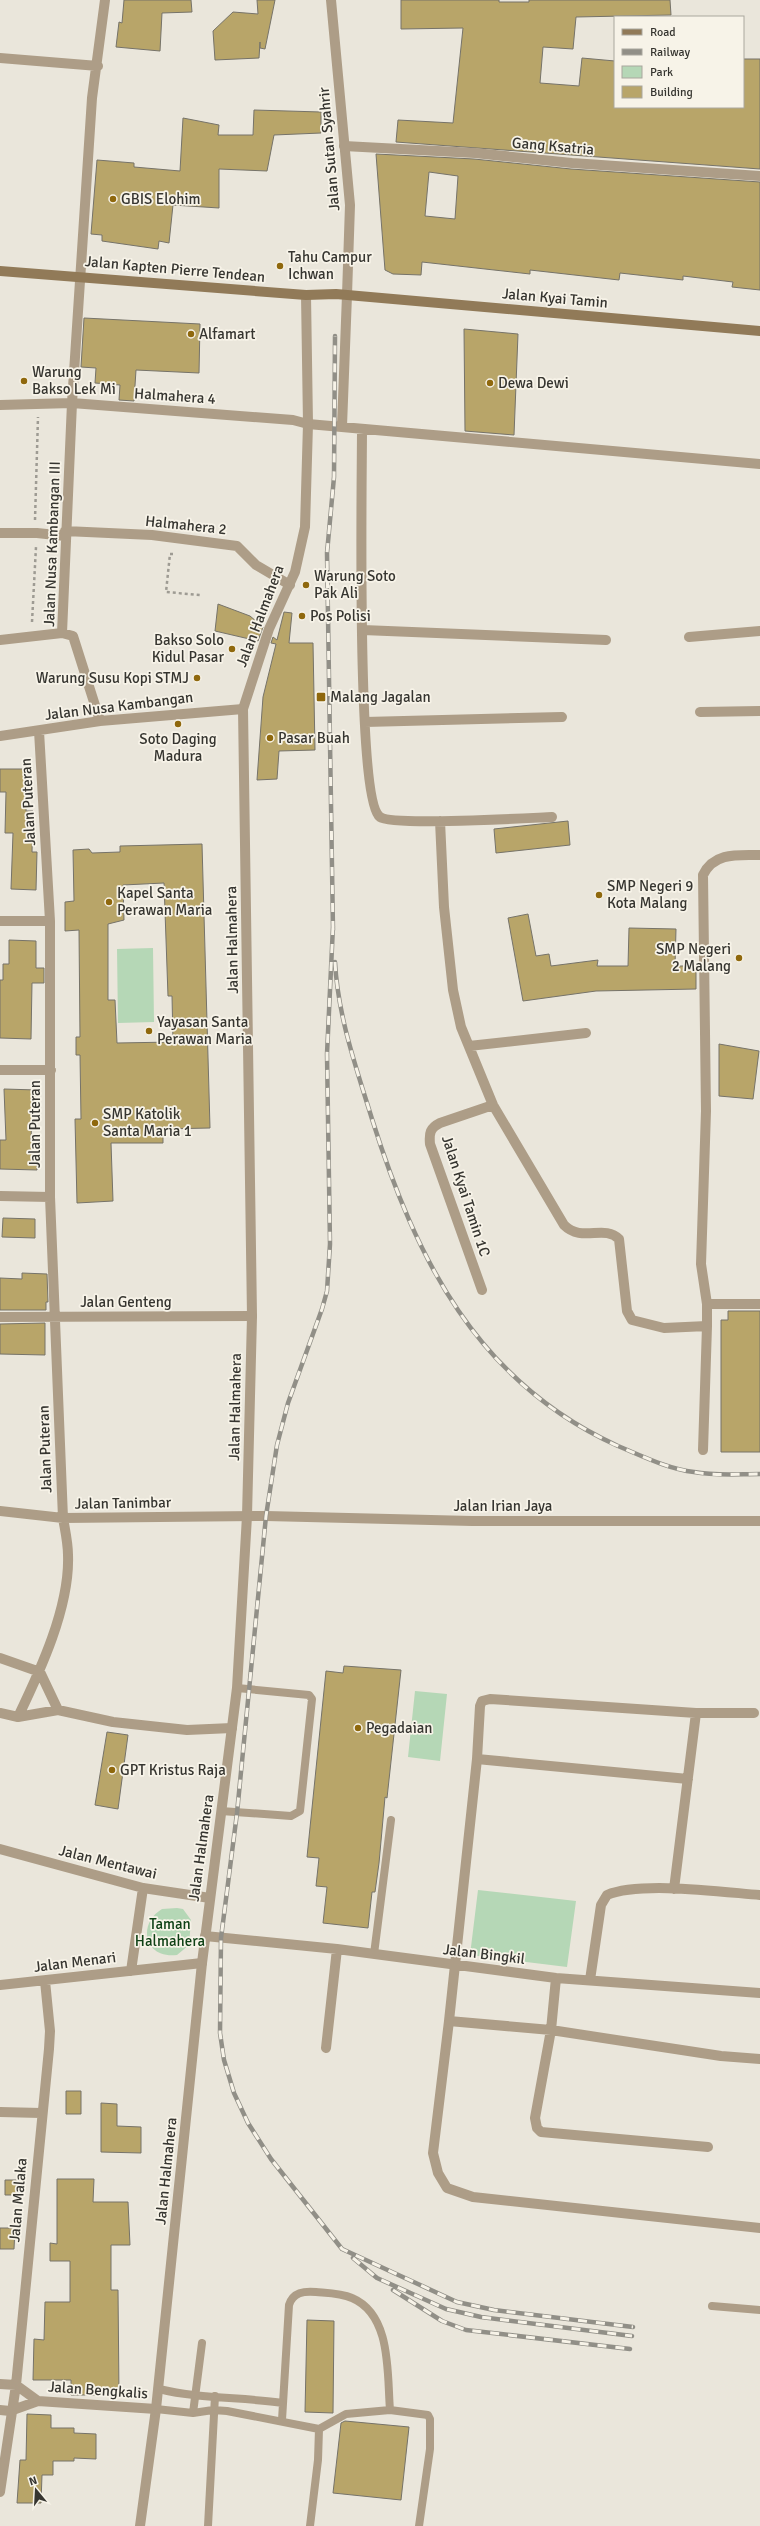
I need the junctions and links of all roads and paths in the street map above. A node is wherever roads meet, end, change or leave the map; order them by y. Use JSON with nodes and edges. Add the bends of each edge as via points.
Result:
{"nodes":[{"id":1,"x":105,"y":0,"type":"edge"},
{"id":2,"x":331,"y":0,"type":"edge"},
{"id":3,"x":0,"y":58,"type":"edge"},
{"id":4,"x":98,"y":66,"type":"junction"},
{"id":5,"x":344,"y":146,"type":"junction"},
{"id":6,"x":760,"y":176,"type":"edge"},
{"id":7,"x":0,"y":271,"type":"edge"},
{"id":8,"x":80,"y":277,"type":"junction"},
{"id":9,"x":306,"y":295,"type":"junction"},
{"id":10,"x":347,"y":295,"type":"junction"},
{"id":11,"x":760,"y":331,"type":"edge"},
{"id":12,"x":72,"y":404,"type":"junction"},
{"id":13,"x":0,"y":405,"type":"edge"},
{"id":14,"x":308,"y":424,"type":"junction"},
{"id":15,"x":342,"y":426,"type":"junction"},
{"id":16,"x":362,"y":429,"type":"junction"},
{"id":17,"x":760,"y":464,"type":"edge"},
{"id":18,"x":0,"y":533,"type":"edge"},
{"id":19,"x":65,"y":533,"type":"junction"},
{"id":20,"x":176,"y":554,"type":"dead end"},
{"id":21,"x":290,"y":585,"type":"junction"},
{"id":22,"x":200,"y":595,"type":"dead end"},
{"id":23,"x":363,"y":630,"type":"junction"},
{"id":24,"x":760,"y":631,"type":"edge"},
{"id":25,"x":62,"y":633,"type":"junction"},
{"id":26,"x":689,"y":638,"type":"dead end"},
{"id":27,"x":0,"y":640,"type":"edge"},
{"id":28,"x":606,"y":640,"type":"dead end"},
{"id":29,"x":242,"y":709,"type":"junction"},
{"id":30,"x":760,"y":711,"type":"edge"},
{"id":31,"x":700,"y":712,"type":"dead end"},
{"id":32,"x":562,"y":717,"type":"dead end"},
{"id":33,"x":100,"y":721,"type":"junction"},
{"id":34,"x":365,"y":722,"type":"junction"},
{"id":35,"x":39,"y":731,"type":"junction"},
{"id":36,"x":0,"y":736,"type":"edge"},
{"id":37,"x":552,"y":817,"type":"dead end"},
{"id":38,"x":440,"y":821,"type":"junction"},
{"id":39,"x":760,"y":855,"type":"edge"},
{"id":40,"x":0,"y":921,"type":"edge"},
{"id":41,"x":50,"y":922,"type":"junction"},
{"id":42,"x":586,"y":1033,"type":"dead end"},
{"id":43,"x":469,"y":1046,"type":"junction"},
{"id":44,"x":0,"y":1070,"type":"edge"},
{"id":45,"x":51,"y":1070,"type":"junction"},
{"id":46,"x":493,"y":1105,"type":"junction"},
{"id":47,"x":0,"y":1196,"type":"edge"},
{"id":48,"x":50,"y":1197,"type":"junction"},
{"id":49,"x":482,"y":1290,"type":"dead end"},
{"id":50,"x":708,"y":1304,"type":"junction"},
{"id":51,"x":760,"y":1304,"type":"edge"},
{"id":52,"x":252,"y":1316,"type":"junction"},
{"id":53,"x":0,"y":1317,"type":"edge"},
{"id":54,"x":55,"y":1317,"type":"junction"},
{"id":55,"x":707,"y":1326,"type":"junction"},
{"id":56,"x":703,"y":1450,"type":"dead end"},
{"id":57,"x":0,"y":1512,"type":"edge"},
{"id":58,"x":247,"y":1516,"type":"junction"},
{"id":59,"x":63,"y":1518,"type":"junction"},
{"id":60,"x":760,"y":1520,"type":"edge"},
{"id":61,"x":0,"y":1658,"type":"edge"},
{"id":62,"x":40,"y":1672,"type":"junction"},
{"id":63,"x":236,"y":1688,"type":"junction"},
{"id":64,"x":58,"y":1710,"type":"junction"},
{"id":65,"x":0,"y":1713,"type":"edge"},
{"id":66,"x":696,"y":1713,"type":"junction"},
{"id":67,"x":754,"y":1714,"type":"dead end"},
{"id":68,"x":18,"y":1717,"type":"junction"},
{"id":69,"x":232,"y":1728,"type":"junction"},
{"id":70,"x":477,"y":1759,"type":"junction"},
{"id":71,"x":688,"y":1779,"type":"junction"},
{"id":72,"x":221,"y":1811,"type":"junction"},
{"id":73,"x":391,"y":1820,"type":"dead end"},
{"id":74,"x":0,"y":1849,"type":"edge"},
{"id":75,"x":143,"y":1888,"type":"junction"},
{"id":76,"x":674,"y":1889,"type":"junction"},
{"id":77,"x":760,"y":1895,"type":"edge"},
{"id":78,"x":210,"y":1898,"type":"junction"},
{"id":79,"x":205,"y":1936,"type":"junction"},
{"id":80,"x":337,"y":1949,"type":"junction"},
{"id":81,"x":374,"y":1954,"type":"junction"},
{"id":82,"x":202,"y":1963,"type":"junction"},
{"id":83,"x":456,"y":1965,"type":"junction"},
{"id":84,"x":131,"y":1970,"type":"junction"},
{"id":85,"x":556,"y":1978,"type":"junction"},
{"id":86,"x":590,"y":1980,"type":"junction"},
{"id":87,"x":45,"y":1981,"type":"junction"},
{"id":88,"x":0,"y":1986,"type":"edge"},
{"id":89,"x":760,"y":1993,"type":"edge"},
{"id":90,"x":449,"y":2022,"type":"junction"},
{"id":91,"x":551,"y":2030,"type":"junction"},
{"id":92,"x":326,"y":2048,"type":"dead end"},
{"id":93,"x":760,"y":2059,"type":"edge"},
{"id":94,"x":0,"y":2112,"type":"edge"},
{"id":95,"x":41,"y":2113,"type":"junction"},
{"id":96,"x":708,"y":2147,"type":"dead end"},
{"id":97,"x":760,"y":2228,"type":"edge"},
{"id":98,"x":712,"y":2306,"type":"dead end"},
{"id":99,"x":760,"y":2310,"type":"edge"},
{"id":100,"x":202,"y":2343,"type":"dead end"},
{"id":101,"x":0,"y":2384,"type":"edge"},
{"id":102,"x":16,"y":2385,"type":"junction"},
{"id":103,"x":159,"y":2389,"type":"junction"},
{"id":104,"x":195,"y":2395,"type":"junction"},
{"id":105,"x":215,"y":2396,"type":"junction"},
{"id":106,"x":38,"y":2401,"type":"junction"},
{"id":107,"x":283,"y":2403,"type":"junction"},
{"id":108,"x":156,"y":2409,"type":"junction"},
{"id":109,"x":213,"y":2410,"type":"junction"},
{"id":110,"x":390,"y":2410,"type":"junction"},
{"id":111,"x":5,"y":2411,"type":"edge"},
{"id":112,"x":193,"y":2413,"type":"junction"},
{"id":113,"x":282,"y":2420,"type":"junction"},
{"id":114,"x":319,"y":2429,"type":"junction"},
{"id":115,"x":0,"y":2492,"type":"edge"},
{"id":116,"x":140,"y":2526,"type":"edge"},
{"id":117,"x":208,"y":2526,"type":"edge"},
{"id":118,"x":310,"y":2526,"type":"edge"},
{"id":119,"x":317,"y":2526,"type":"edge"},
{"id":120,"x":419,"y":2526,"type":"edge"}],
"edges":[{"from":1,"to":4,"type":"street","name":"Jalan Nusa Kambangan III"},
{"from":2,"to":5,"type":"street","name":"Jalan Sutan Syahrir"},
{"from":3,"to":4,"type":"street"},
{"from":4,"to":8,"type":"street","name":"Jalan Nusa Kambangan III","via":[[92,98]]},
{"from":5,"to":6,"type":"street","name":"Gang Ksatria","via":[[475,153],[572,163]]},
{"from":5,"to":10,"type":"street","name":"Jalan Sutan Syahrir","via":[[350,205]]},
{"from":7,"to":8,"type":"main road","name":"Jalan Kapten Pierre Tendean"},
{"from":8,"to":9,"type":"main road","name":"Jalan Kapten Pierre Tendean"},
{"from":8,"to":12,"type":"street","name":"Jalan Nusa Kambangan III","via":[[81,300]]},
{"from":9,"to":10,"type":"main road","name":"Jalan Kapten Pierre Tendean"},
{"from":9,"to":14,"type":"street","name":"Jalan Halmahera"},
{"from":10,"to":11,"type":"main road","name":"Jalan Kyai Tamin"},
{"from":10,"to":15,"type":"street","name":"Jalan Sutan Syahrir"},
{"from":12,"to":13,"type":"street","name":"Halmahera 4"},
{"from":12,"to":14,"type":"street","name":"Halmahera 4","via":[[293,420]]},
{"from":12,"to":19,"type":"street","name":"Jalan Nusa Kambangan III"},
{"from":14,"to":15,"type":"street","name":"Halmahera 4"},
{"from":14,"to":21,"type":"street","name":"Jalan Halmahera","via":[[305,527]]},
{"from":15,"to":16,"type":"street","name":"Halmahera 4"},
{"from":16,"to":17,"type":"street","name":"Halmahera 4"},
{"from":16,"to":23,"type":"street"},
{"from":18,"to":19,"type":"street","name":"Halmahera 2"},
{"from":19,"to":21,"type":"street","name":"Halmahera 2","via":[[159,536],[237,546],[256,565]]},
{"from":19,"to":25,"type":"street","name":"Jalan Nusa Kambangan III"},
{"from":20,"to":22,"type":"path","via":[[170,554],[166,592]]},
{"from":21,"to":29,"type":"street","name":"Jalan Halmahera","via":[[269,629]]},
{"from":23,"to":28,"type":"street"},
{"from":23,"to":34,"type":"street"},
{"from":24,"to":26,"type":"street"},
{"from":25,"to":27,"type":"street"},
{"from":25,"to":33,"type":"street","name":"Jalan Nusa Kambangan III","via":[[70,634],[75,639]]},
{"from":29,"to":33,"type":"street","name":"Jalan Nusa Kambangan"},
{"from":29,"to":52,"type":"street","name":"Jalan Halmahera"},
{"from":30,"to":31,"type":"street"},
{"from":32,"to":34,"type":"street"},
{"from":33,"to":35,"type":"street","name":"Jalan Nusa Kambangan"},
{"from":34,"to":38,"type":"street","via":[[371,795],[375,812],[385,820]]},
{"from":35,"to":36,"type":"street","name":"Jalan Nusa Kambangan"},
{"from":35,"to":41,"type":"street","name":"Jalan Puteran"},
{"from":37,"to":38,"type":"street"},
{"from":38,"to":43,"type":"street","via":[[444,907],[452,990],[461,1027]]},
{"from":39,"to":50,"type":"street","via":[[735,855],[716,859],[706,870],[702,883],[706,1111],[701,1264]]},
{"from":40,"to":41,"type":"street"},
{"from":41,"to":45,"type":"street","name":"Jalan Puteran"},
{"from":42,"to":43,"type":"street"},
{"from":43,"to":46,"type":"street"},
{"from":44,"to":45,"type":"street"},
{"from":45,"to":48,"type":"street","name":"Jalan Puteran"},
{"from":46,"to":49,"type":"street","name":"Jalan Kyai Tamin 1C","via":[[440,1123],[433,1126],[429,1132],[430,1144]]},
{"from":46,"to":55,"type":"street","via":[[564,1225],[571,1232],[614,1234],[619,1239],[627,1311],[632,1320],[664,1328]]},
{"from":47,"to":48,"type":"street"},
{"from":48,"to":54,"type":"street","name":"Jalan Puteran"},
{"from":50,"to":51,"type":"street"},
{"from":50,"to":55,"type":"street"},
{"from":52,"to":54,"type":"street","name":"Jalan Genteng"},
{"from":52,"to":58,"type":"street","name":"Jalan Halmahera"},
{"from":53,"to":54,"type":"street","name":"Jalan Genteng"},
{"from":54,"to":59,"type":"street","name":"Jalan Puteran"},
{"from":55,"to":56,"type":"street"},
{"from":57,"to":59,"type":"street","name":"Jalan Tanimbar"},
{"from":58,"to":59,"type":"street","name":"Jalan Tanimbar"},
{"from":58,"to":60,"type":"street","name":"Jalan Irian Jaya","via":[[472,1521]]},
{"from":58,"to":63,"type":"street","name":"Jalan Halmahera"},
{"from":59,"to":62,"type":"street","name":"Jalan Puteran","via":[[68,1555],[64,1590],[56,1626]]},
{"from":61,"to":62,"type":"street"},
{"from":62,"to":64,"type":"street"},
{"from":62,"to":68,"type":"street","name":"Jalan Puteran"},
{"from":63,"to":69,"type":"street","name":"Jalan Halmahera"},
{"from":63,"to":72,"type":"lane","via":[[309,1695],[312,1699],[300,1811],[291,1816]]},
{"from":64,"to":68,"type":"street"},
{"from":64,"to":69,"type":"street","via":[[113,1722],[187,1730]]},
{"from":65,"to":68,"type":"street"},
{"from":66,"to":67,"type":"street"},
{"from":66,"to":70,"type":"street","via":[[486,1699],[480,1706]]},
{"from":66,"to":71,"type":"street"},
{"from":69,"to":72,"type":"street","name":"Jalan Halmahera"},
{"from":70,"to":71,"type":"street"},
{"from":70,"to":83,"type":"street"},
{"from":71,"to":76,"type":"street"},
{"from":72,"to":78,"type":"street","name":"Jalan Halmahera"},
{"from":73,"to":81,"type":"lane"},
{"from":74,"to":75,"type":"street","name":"Jalan Mentawai"},
{"from":75,"to":78,"type":"street","name":"Jalan Mentawai"},
{"from":75,"to":84,"type":"street"},
{"from":76,"to":77,"type":"street"},
{"from":76,"to":86,"type":"street","via":[[615,1892],[602,1899]]},
{"from":78,"to":79,"type":"street","name":"Jalan Halmahera"},
{"from":79,"to":80,"type":"street","name":"Jalan Bingkil"},
{"from":79,"to":82,"type":"street","name":"Jalan Halmahera"},
{"from":80,"to":81,"type":"street","name":"Jalan Bingkil"},
{"from":80,"to":92,"type":"street"},
{"from":81,"to":83,"type":"street","name":"Jalan Bingkil"},
{"from":82,"to":84,"type":"street","name":"Jalan Menari"},
{"from":82,"to":103,"type":"street","name":"Jalan Halmahera"},
{"from":83,"to":85,"type":"street","name":"Jalan Bingkil"},
{"from":83,"to":90,"type":"street"},
{"from":84,"to":87,"type":"street","name":"Jalan Menari"},
{"from":85,"to":86,"type":"street","name":"Jalan Bingkil"},
{"from":85,"to":91,"type":"street"},
{"from":86,"to":89,"type":"street","name":"Jalan Bingkil"},
{"from":87,"to":88,"type":"street","name":"Jalan Menari"},
{"from":87,"to":95,"type":"street","name":"Jalan Malaka","via":[[50,2031]]},
{"from":90,"to":91,"type":"street"},
{"from":90,"to":97,"type":"street","via":[[433,2153],[438,2173],[446,2188],[473,2197]]},
{"from":91,"to":93,"type":"street","via":[[721,2056]]},
{"from":91,"to":96,"type":"street","via":[[536,2118],[537,2128],[541,2132]]},
{"from":94,"to":95,"type":"street"},
{"from":95,"to":102,"type":"street","name":"Jalan Malaka"},
{"from":98,"to":99,"type":"lane"},
{"from":100,"to":104,"type":"lane"},
{"from":101,"to":102,"type":"street"},
{"from":102,"to":106,"type":"street","name":"Jalan Bengkalis"},
{"from":102,"to":111,"type":"street","name":"Jalan Malaka"},
{"from":103,"to":104,"type":"lane"},
{"from":103,"to":108,"type":"street","name":"Jalan Halmahera"},
{"from":104,"to":105,"type":"lane"},
{"from":104,"to":112,"type":"lane"},
{"from":105,"to":107,"type":"lane"},
{"from":105,"to":109,"type":"lane"},
{"from":106,"to":108,"type":"street","name":"Jalan Bengkalis"},
{"from":106,"to":111,"type":"street","name":"Jalan Bengkalis"},
{"from":107,"to":110,"type":"lane","via":[[289,2305],[295,2294],[310,2291],[352,2298],[373,2313],[381,2331]]},
{"from":107,"to":113,"type":"lane"},
{"from":108,"to":112,"type":"lane"},
{"from":108,"to":116,"type":"street","name":"Jalan Halmahera"},
{"from":109,"to":112,"type":"lane"},
{"from":109,"to":113,"type":"lane"},
{"from":109,"to":117,"type":"lane"},
{"from":110,"to":114,"type":"lane","via":[[346,2414]]},
{"from":110,"to":120,"type":"lane","via":[[423,2413],[430,2418],[430,2449]]},
{"from":111,"to":115,"type":"street","name":"Jalan Malaka"},
{"from":113,"to":114,"type":"lane"},
{"from":114,"to":118,"type":"lane"},
{"from":118,"to":119,"type":"lane"}]}
